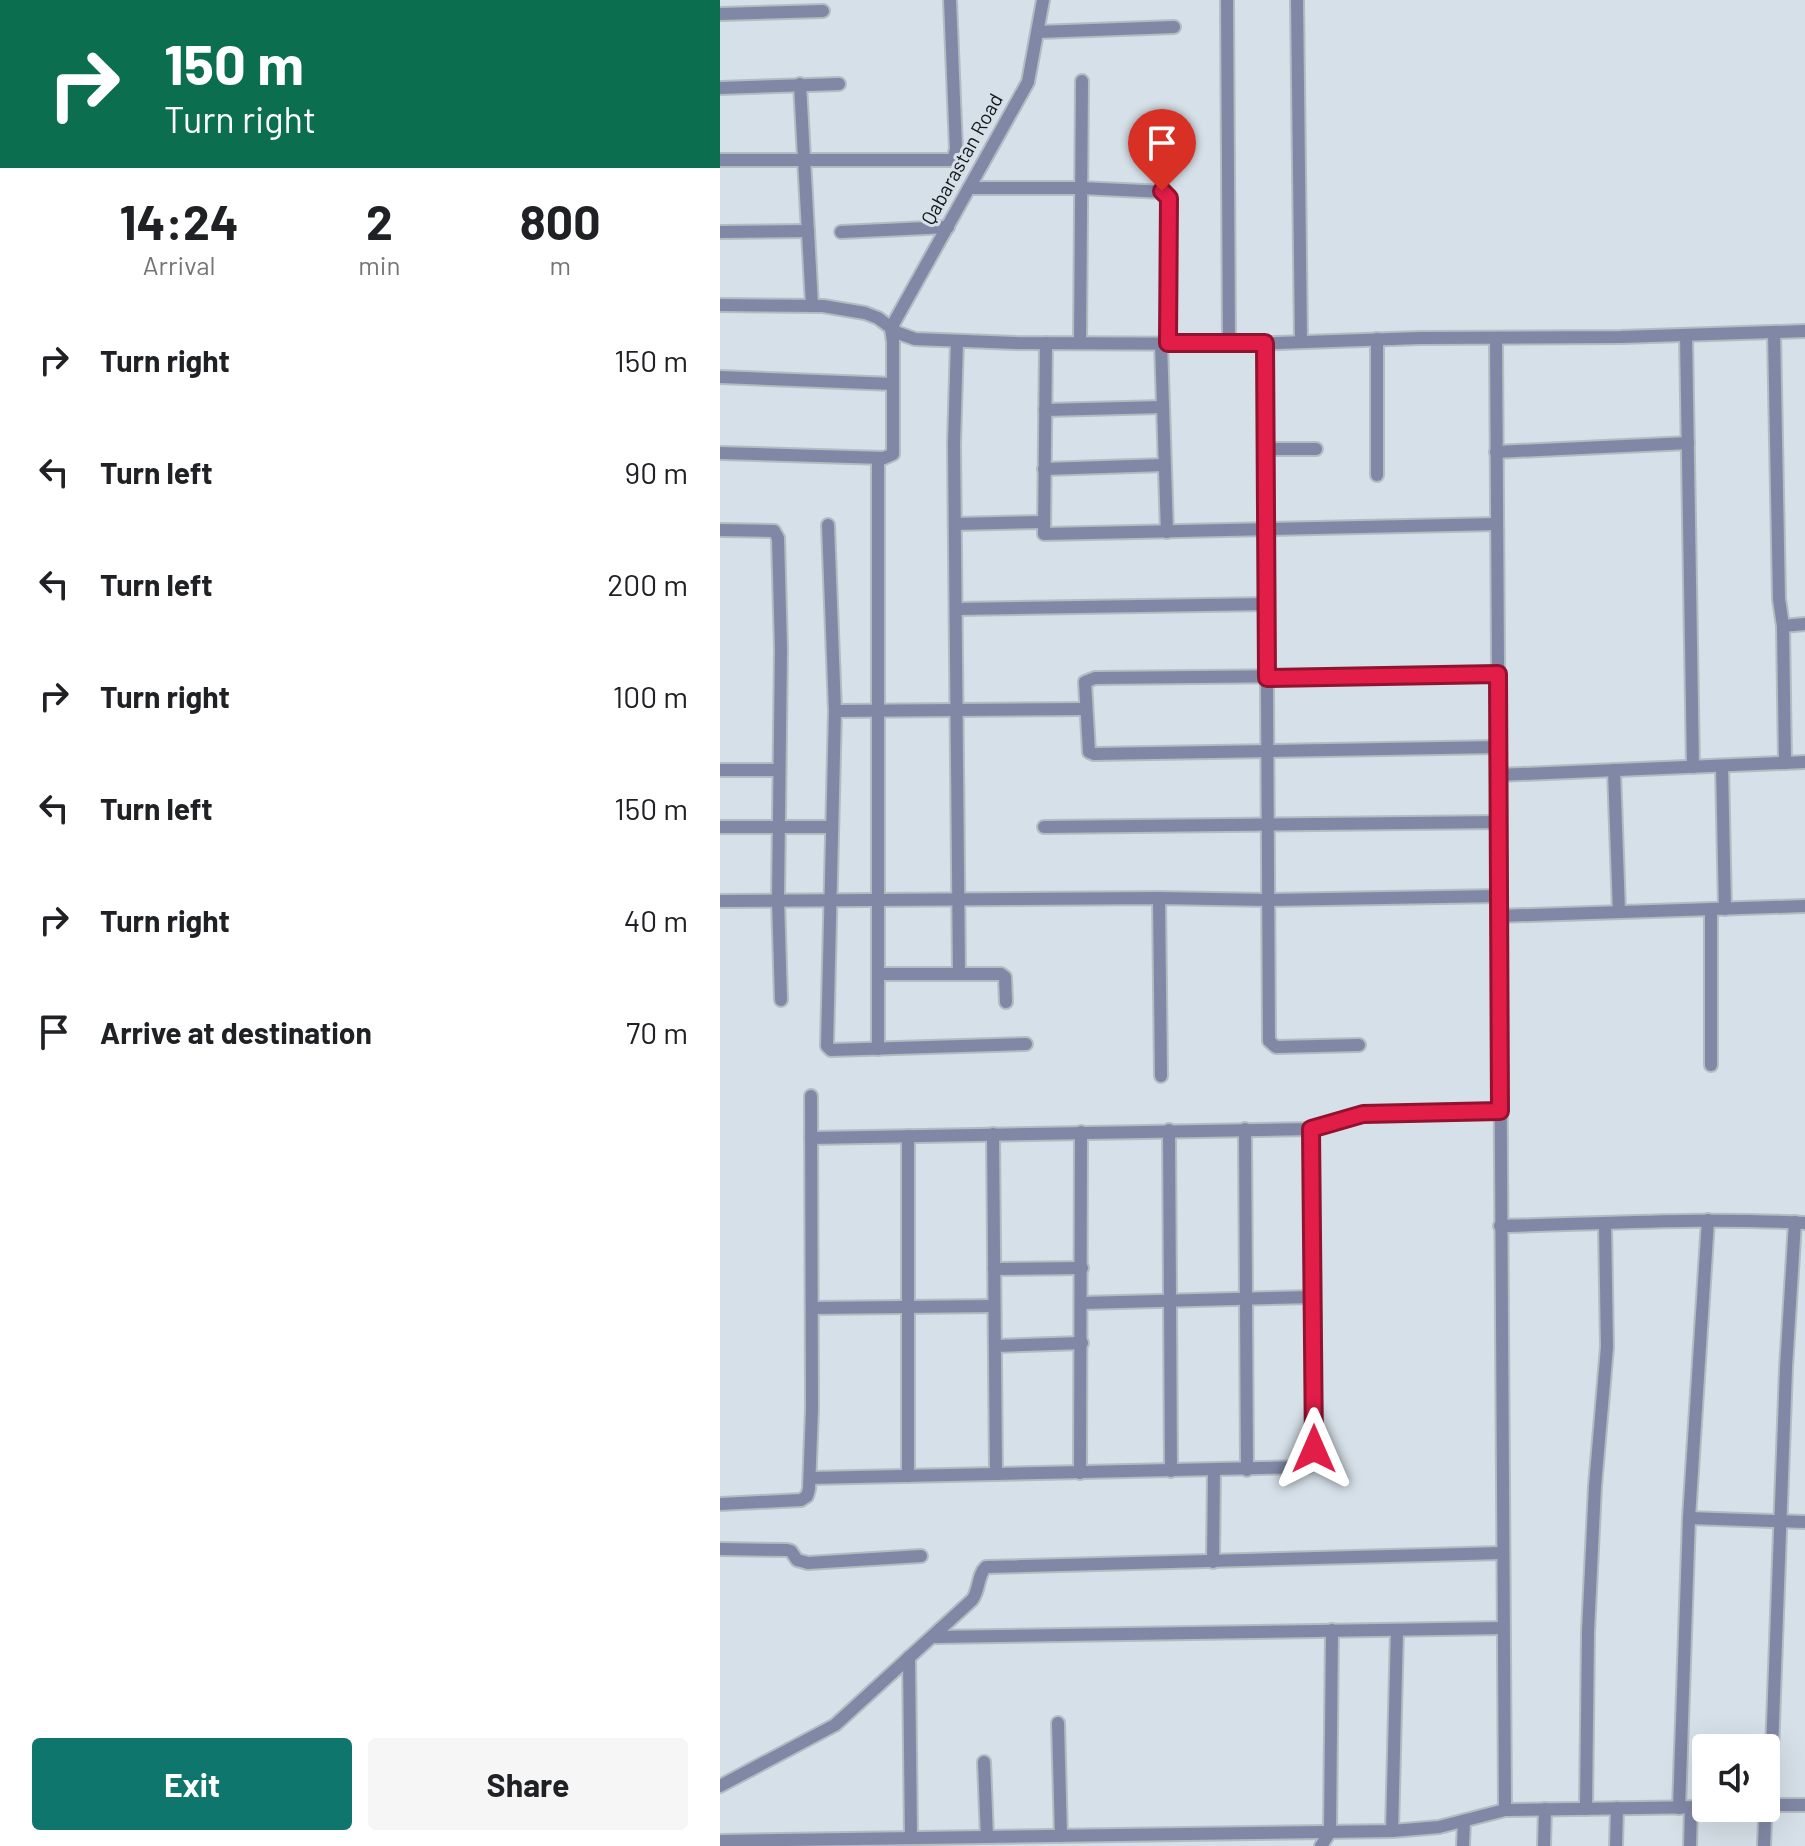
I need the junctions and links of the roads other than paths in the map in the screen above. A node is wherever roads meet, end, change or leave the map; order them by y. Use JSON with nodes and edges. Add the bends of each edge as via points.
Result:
{"nodes":[{"id":1,"x":950,"y":0,"type":"edge"},
{"id":2,"x":1043,"y":0,"type":"edge"},
{"id":3,"x":1227,"y":0,"type":"edge"},
{"id":4,"x":1297,"y":0,"type":"edge"},
{"id":5,"x":823,"y":11,"type":"dead end"},
{"id":6,"x":720,"y":14,"type":"edge"},
{"id":7,"x":1174,"y":27,"type":"dead end"},
{"id":8,"x":1038,"y":32,"type":"junction"},
{"id":9,"x":1082,"y":81,"type":"dead end"},
{"id":10,"x":800,"y":84,"type":"junction"},
{"id":11,"x":839,"y":84,"type":"dead end"},
{"id":12,"x":720,"y":88,"type":"edge"},
{"id":13,"x":804,"y":158,"type":"junction"},
{"id":14,"x":720,"y":160,"type":"edge"},
{"id":15,"x":969,"y":188,"type":"junction"},
{"id":16,"x":1081,"y":188,"type":"junction"},
{"id":17,"x":948,"y":227,"type":"junction"},
{"id":18,"x":808,"y":231,"type":"junction"},
{"id":19,"x":720,"y":232,"type":"edge"},
{"id":20,"x":841,"y":232,"type":"dead end"},
{"id":21,"x":720,"y":305,"type":"edge"},
{"id":22,"x":812,"y":306,"type":"junction"},
{"id":23,"x":891,"y":328,"type":"junction"},
{"id":24,"x":1805,"y":331,"type":"edge"},
{"id":25,"x":1774,"y":332,"type":"junction"},
{"id":26,"x":1686,"y":335,"type":"junction"},
{"id":27,"x":1496,"y":338,"type":"junction"},
{"id":28,"x":1377,"y":339,"type":"junction"},
{"id":29,"x":957,"y":341,"type":"junction"},
{"id":30,"x":1301,"y":341,"type":"junction"},
{"id":31,"x":1046,"y":343,"type":"junction"},
{"id":32,"x":1080,"y":343,"type":"junction"},
{"id":33,"x":1164,"y":343,"type":"junction"},
{"id":34,"x":1265,"y":343,"type":"junction"},
{"id":35,"x":1229,"y":344,"type":"junction"},
{"id":36,"x":720,"y":377,"type":"edge"},
{"id":37,"x":893,"y":384,"type":"junction"},
{"id":38,"x":1163,"y":407,"type":"junction"},
{"id":39,"x":1045,"y":410,"type":"junction"},
{"id":40,"x":1688,"y":443,"type":"junction"},
{"id":41,"x":1266,"y":449,"type":"junction"},
{"id":42,"x":1316,"y":449,"type":"dead end"},
{"id":43,"x":1496,"y":452,"type":"junction"},
{"id":44,"x":720,"y":453,"type":"edge"},
{"id":45,"x":878,"y":458,"type":"junction"},
{"id":46,"x":1164,"y":465,"type":"junction"},
{"id":47,"x":1044,"y":469,"type":"junction"},
{"id":48,"x":1377,"y":475,"type":"dead end"},
{"id":49,"x":1043,"y":522,"type":"junction"},
{"id":50,"x":955,"y":524,"type":"junction"},
{"id":51,"x":1497,"y":524,"type":"junction"},
{"id":52,"x":828,"y":525,"type":"dead end"},
{"id":53,"x":1267,"y":529,"type":"junction"},
{"id":54,"x":720,"y":530,"type":"edge"},
{"id":55,"x":1167,"y":532,"type":"junction"},
{"id":56,"x":1267,"y":604,"type":"junction"},
{"id":57,"x":956,"y":609,"type":"junction"},
{"id":58,"x":1805,"y":624,"type":"edge"},
{"id":59,"x":1783,"y":626,"type":"junction"},
{"id":60,"x":1498,"y":674,"type":"junction"},
{"id":61,"x":1267,"y":678,"type":"junction"},
{"id":62,"x":957,"y":708,"type":"junction"},
{"id":63,"x":1085,"y":709,"type":"junction"},
{"id":64,"x":878,"y":710,"type":"junction"},
{"id":65,"x":835,"y":711,"type":"junction"},
{"id":66,"x":1498,"y":747,"type":"junction"},
{"id":67,"x":1267,"y":751,"type":"junction"},
{"id":68,"x":1805,"y":762,"type":"edge"},
{"id":69,"x":1785,"y":763,"type":"junction"},
{"id":70,"x":1722,"y":766,"type":"junction"},
{"id":71,"x":1693,"y":767,"type":"junction"},
{"id":72,"x":720,"y":770,"type":"edge"},
{"id":73,"x":779,"y":770,"type":"junction"},
{"id":74,"x":1614,"y":770,"type":"junction"},
{"id":75,"x":1498,"y":775,"type":"junction"},
{"id":76,"x":1498,"y":822,"type":"junction"},
{"id":77,"x":779,"y":826,"type":"junction"},
{"id":78,"x":1267,"y":826,"type":"junction"},
{"id":79,"x":720,"y":827,"type":"edge"},
{"id":80,"x":832,"y":827,"type":"junction"},
{"id":81,"x":1044,"y":827,"type":"dead end"},
{"id":82,"x":1499,"y":896,"type":"junction"},
{"id":83,"x":1159,"y":898,"type":"junction"},
{"id":84,"x":778,"y":899,"type":"junction"},
{"id":85,"x":830,"y":899,"type":"junction"},
{"id":86,"x":879,"y":899,"type":"junction"},
{"id":87,"x":959,"y":900,"type":"junction"},
{"id":88,"x":1268,"y":900,"type":"junction"},
{"id":89,"x":720,"y":901,"type":"edge"},
{"id":90,"x":1805,"y":906,"type":"edge"},
{"id":91,"x":1718,"y":909,"type":"junction"},
{"id":92,"x":1619,"y":912,"type":"junction"},
{"id":93,"x":1499,"y":916,"type":"junction"},
{"id":94,"x":879,"y":974,"type":"junction"},
{"id":95,"x":959,"y":974,"type":"junction"},
{"id":96,"x":781,"y":1000,"type":"dead end"},
{"id":97,"x":1006,"y":1002,"type":"dead end"},
{"id":98,"x":1026,"y":1044,"type":"dead end"},
{"id":99,"x":1359,"y":1045,"type":"dead end"},
{"id":100,"x":878,"y":1049,"type":"junction"},
{"id":101,"x":1711,"y":1065,"type":"dead end"},
{"id":102,"x":1161,"y":1076,"type":"dead end"},
{"id":103,"x":811,"y":1096,"type":"dead end"},
{"id":104,"x":1500,"y":1111,"type":"junction"},
{"id":105,"x":1245,"y":1129,"type":"junction"},
{"id":106,"x":1311,"y":1129,"type":"junction"},
{"id":107,"x":1169,"y":1130,"type":"junction"},
{"id":108,"x":1081,"y":1132,"type":"junction"},
{"id":109,"x":993,"y":1134,"type":"junction"},
{"id":110,"x":908,"y":1136,"type":"junction"},
{"id":111,"x":811,"y":1138,"type":"junction"},
{"id":112,"x":1708,"y":1220,"type":"junction"},
{"id":113,"x":1800,"y":1222,"type":"edge"},
{"id":114,"x":1605,"y":1224,"type":"junction"},
{"id":115,"x":1500,"y":1226,"type":"junction"},
{"id":116,"x":1082,"y":1268,"type":"junction"},
{"id":117,"x":994,"y":1269,"type":"junction"},
{"id":118,"x":1313,"y":1297,"type":"junction"},
{"id":119,"x":1246,"y":1299,"type":"junction"},
{"id":120,"x":1169,"y":1301,"type":"junction"},
{"id":121,"x":1082,"y":1303,"type":"junction"},
{"id":122,"x":994,"y":1306,"type":"junction"},
{"id":123,"x":812,"y":1308,"type":"junction"},
{"id":124,"x":908,"y":1308,"type":"junction"},
{"id":125,"x":1082,"y":1343,"type":"junction"},
{"id":126,"x":995,"y":1346,"type":"junction"},
{"id":127,"x":1214,"y":1470,"type":"junction"},
{"id":128,"x":1247,"y":1470,"type":"junction"},
{"id":129,"x":1171,"y":1471,"type":"junction"},
{"id":130,"x":1080,"y":1473,"type":"junction"},
{"id":131,"x":996,"y":1474,"type":"junction"},
{"id":132,"x":908,"y":1476,"type":"junction"},
{"id":133,"x":810,"y":1478,"type":"junction"},
{"id":134,"x":720,"y":1504,"type":"edge"},
{"id":135,"x":1689,"y":1518,"type":"junction"},
{"id":136,"x":1781,"y":1521,"type":"junction"},
{"id":137,"x":1805,"y":1522,"type":"edge"},
{"id":138,"x":720,"y":1549,"type":"edge"},
{"id":139,"x":1502,"y":1553,"type":"junction"},
{"id":140,"x":921,"y":1556,"type":"dead end"},
{"id":141,"x":1213,"y":1562,"type":"junction"},
{"id":142,"x":1503,"y":1628,"type":"junction"},
{"id":143,"x":1332,"y":1630,"type":"junction"},
{"id":144,"x":1397,"y":1630,"type":"junction"},
{"id":145,"x":935,"y":1637,"type":"junction"},
{"id":146,"x":909,"y":1657,"type":"junction"},
{"id":147,"x":1058,"y":1723,"type":"dead end"},
{"id":148,"x":1771,"y":1734,"type":"edge"},
{"id":149,"x":984,"y":1762,"type":"dead end"},
{"id":150,"x":720,"y":1786,"type":"edge"},
{"id":151,"x":1780,"y":1805,"type":"edge"},
{"id":152,"x":1805,"y":1805,"type":"edge"},
{"id":153,"x":1617,"y":1808,"type":"junction"},
{"id":154,"x":1685,"y":1808,"type":"junction"},
{"id":155,"x":1692,"y":1808,"type":"edge"},
{"id":156,"x":1545,"y":1809,"type":"junction"},
{"id":157,"x":1586,"y":1809,"type":"junction"},
{"id":158,"x":1505,"y":1810,"type":"junction"},
{"id":159,"x":1464,"y":1822,"type":"junction"},
{"id":160,"x":1765,"y":1822,"type":"edge"},
{"id":161,"x":1392,"y":1831,"type":"junction"},
{"id":162,"x":1330,"y":1832,"type":"junction"},
{"id":163,"x":1061,"y":1836,"type":"junction"},
{"id":164,"x":987,"y":1837,"type":"junction"},
{"id":165,"x":911,"y":1838,"type":"junction"},
{"id":166,"x":1246,"y":1840,"type":"edge"},
{"id":167,"x":720,"y":1841,"type":"edge"},
{"id":168,"x":968,"y":1841,"type":"edge"},
{"id":169,"x":1101,"y":1841,"type":"edge"},
{"id":170,"x":1172,"y":1841,"type":"edge"},
{"id":171,"x":1321,"y":1846,"type":"edge"},
{"id":172,"x":1463,"y":1846,"type":"edge"},
{"id":173,"x":1544,"y":1846,"type":"edge"},
{"id":174,"x":1616,"y":1846,"type":"edge"},
{"id":175,"x":1690,"y":1846,"type":"edge"},
{"id":176,"x":1764,"y":1846,"type":"edge"}],
"edges":[{"from":1,"to":13,"type":"street","via":[[954,158]]},
{"from":2,"to":8,"type":"street","name":"Qabarastan Road"},
{"from":3,"to":35,"type":"street"},
{"from":4,"to":30,"type":"street"},
{"from":5,"to":6,"type":"street"},
{"from":7,"to":8,"type":"street"},
{"from":8,"to":15,"type":"street","name":"Qabarastan Road","via":[[1028,82]]},
{"from":9,"to":16,"type":"street"},
{"from":10,"to":11,"type":"street"},
{"from":10,"to":12,"type":"street"},
{"from":10,"to":13,"type":"street"},
{"from":13,"to":14,"type":"street"},
{"from":13,"to":18,"type":"street"},
{"from":15,"to":16,"type":"street"},
{"from":15,"to":17,"type":"street","name":"Qabarastan Road"},
{"from":16,"to":32,"type":"street"},
{"from":16,"to":33,"type":"street","via":[[1157,190],[1168,195]]},
{"from":17,"to":20,"type":"street"},
{"from":17,"to":23,"type":"street","name":"Qabarastan Road"},
{"from":18,"to":19,"type":"street"},
{"from":18,"to":22,"type":"street"},
{"from":21,"to":22,"type":"street"},
{"from":22,"to":23,"type":"street","via":[[865,313]]},
{"from":23,"to":29,"type":"street","via":[[907,337]]},
{"from":23,"to":37,"type":"street"},
{"from":24,"to":25,"type":"street"},
{"from":25,"to":26,"type":"street"},
{"from":25,"to":59,"type":"street"},
{"from":26,"to":27,"type":"street"},
{"from":26,"to":40,"type":"street"},
{"from":27,"to":28,"type":"street"},
{"from":27,"to":43,"type":"street"},
{"from":28,"to":30,"type":"street"},
{"from":28,"to":48,"type":"street"},
{"from":29,"to":31,"type":"street"},
{"from":29,"to":50,"type":"street"},
{"from":30,"to":34,"type":"street"},
{"from":31,"to":32,"type":"street"},
{"from":31,"to":39,"type":"street"},
{"from":32,"to":33,"type":"street"},
{"from":33,"to":35,"type":"street"},
{"from":33,"to":38,"type":"street"},
{"from":34,"to":35,"type":"street"},
{"from":34,"to":41,"type":"street"},
{"from":36,"to":37,"type":"street"},
{"from":37,"to":45,"type":"street","via":[[894,451]]},
{"from":38,"to":39,"type":"street"},
{"from":38,"to":46,"type":"street"},
{"from":39,"to":47,"type":"street"},
{"from":40,"to":43,"type":"street"},
{"from":40,"to":71,"type":"street"},
{"from":41,"to":42,"type":"street"},
{"from":41,"to":53,"type":"street"},
{"from":43,"to":51,"type":"street"},
{"from":44,"to":45,"type":"street"},
{"from":45,"to":64,"type":"street"},
{"from":46,"to":47,"type":"street"},
{"from":46,"to":55,"type":"street"},
{"from":47,"to":49,"type":"street"},
{"from":49,"to":50,"type":"street"},
{"from":49,"to":55,"type":"street","via":[[1044,534]]},
{"from":50,"to":57,"type":"street"},
{"from":51,"to":53,"type":"street"},
{"from":51,"to":60,"type":"street"},
{"from":52,"to":65,"type":"street"},
{"from":53,"to":55,"type":"street"},
{"from":53,"to":56,"type":"street"},
{"from":54,"to":73,"type":"street","via":[[777,534]]},
{"from":56,"to":57,"type":"street"},
{"from":56,"to":61,"type":"street"},
{"from":57,"to":62,"type":"street"},
{"from":58,"to":59,"type":"street"},
{"from":59,"to":69,"type":"street"},
{"from":60,"to":61,"type":"street"},
{"from":60,"to":66,"type":"street"},
{"from":61,"to":63,"type":"street","via":[[1095,678],[1085,682]]},
{"from":61,"to":67,"type":"street"},
{"from":62,"to":63,"type":"street"},
{"from":62,"to":64,"type":"street"},
{"from":62,"to":87,"type":"street"},
{"from":63,"to":67,"type":"street","via":[[1089,752],[1094,754]]},
{"from":64,"to":65,"type":"street"},
{"from":64,"to":86,"type":"street"},
{"from":65,"to":80,"type":"street"},
{"from":66,"to":67,"type":"street"},
{"from":66,"to":75,"type":"street"},
{"from":67,"to":78,"type":"street"},
{"from":68,"to":69,"type":"street"},
{"from":69,"to":70,"type":"street"},
{"from":70,"to":71,"type":"street"},
{"from":70,"to":91,"type":"street"},
{"from":71,"to":74,"type":"street"},
{"from":72,"to":73,"type":"street"},
{"from":73,"to":77,"type":"street"},
{"from":74,"to":75,"type":"street"},
{"from":74,"to":92,"type":"street"},
{"from":75,"to":76,"type":"street"},
{"from":76,"to":78,"type":"street"},
{"from":76,"to":82,"type":"street"},
{"from":77,"to":79,"type":"street"},
{"from":77,"to":80,"type":"street"},
{"from":77,"to":84,"type":"street"},
{"from":78,"to":81,"type":"street"},
{"from":78,"to":88,"type":"street"},
{"from":80,"to":85,"type":"street"},
{"from":82,"to":88,"type":"street"},
{"from":82,"to":93,"type":"street"},
{"from":83,"to":87,"type":"street"},
{"from":83,"to":88,"type":"street"},
{"from":83,"to":102,"type":"street"},
{"from":84,"to":85,"type":"street"},
{"from":84,"to":89,"type":"street"},
{"from":84,"to":96,"type":"street"},
{"from":85,"to":86,"type":"street"},
{"from":85,"to":100,"type":"street","via":[[827,1046]]},
{"from":86,"to":87,"type":"street"},
{"from":86,"to":94,"type":"street"},
{"from":87,"to":95,"type":"street"},
{"from":88,"to":99,"type":"street","via":[[1269,1044]]},
{"from":90,"to":91,"type":"street"},
{"from":91,"to":92,"type":"street"},
{"from":91,"to":101,"type":"street"},
{"from":92,"to":93,"type":"street"},
{"from":93,"to":104,"type":"street"},
{"from":94,"to":95,"type":"street"},
{"from":94,"to":100,"type":"street"},
{"from":95,"to":97,"type":"street","via":[[1003,975]]},
{"from":98,"to":100,"type":"street"},
{"from":103,"to":111,"type":"street"},
{"from":104,"to":106,"type":"street","via":[[1363,1114]]},
{"from":104,"to":115,"type":"street"},
{"from":105,"to":106,"type":"street"},
{"from":105,"to":107,"type":"street"},
{"from":105,"to":119,"type":"street"},
{"from":106,"to":118,"type":"street"},
{"from":107,"to":108,"type":"street"},
{"from":107,"to":120,"type":"street"},
{"from":108,"to":109,"type":"street"},
{"from":108,"to":116,"type":"street"},
{"from":109,"to":110,"type":"street"},
{"from":109,"to":117,"type":"street"},
{"from":110,"to":111,"type":"street"},
{"from":110,"to":124,"type":"street"},
{"from":111,"to":123,"type":"street"},
{"from":112,"to":113,"type":"street"},
{"from":112,"to":114,"type":"street"},
{"from":112,"to":135,"type":"street"},
{"from":113,"to":136,"type":"street","via":[[1786,1368]]},
{"from":114,"to":115,"type":"street"},
{"from":114,"to":157,"type":"street","via":[[1607,1347],[1593,1516]]},
{"from":115,"to":139,"type":"street"},
{"from":116,"to":117,"type":"street"},
{"from":116,"to":121,"type":"street"},
{"from":117,"to":122,"type":"street"},
{"from":118,"to":119,"type":"street"},
{"from":118,"to":128,"type":"street","via":[[1313,1461],[1304,1468]]},
{"from":119,"to":120,"type":"street"},
{"from":119,"to":128,"type":"street"},
{"from":120,"to":121,"type":"street"},
{"from":120,"to":129,"type":"street"},
{"from":121,"to":125,"type":"street"},
{"from":122,"to":124,"type":"street"},
{"from":122,"to":126,"type":"street"},
{"from":123,"to":124,"type":"street"},
{"from":123,"to":133,"type":"street"},
{"from":124,"to":132,"type":"street"},
{"from":125,"to":126,"type":"street"},
{"from":125,"to":130,"type":"street"},
{"from":126,"to":131,"type":"street"},
{"from":127,"to":128,"type":"street"},
{"from":127,"to":129,"type":"street"},
{"from":127,"to":141,"type":"street"},
{"from":129,"to":130,"type":"street"},
{"from":130,"to":131,"type":"street"},
{"from":131,"to":132,"type":"street"},
{"from":132,"to":133,"type":"street"},
{"from":133,"to":134,"type":"street","via":[[807,1496],[801,1500]]},
{"from":135,"to":136,"type":"street"},
{"from":135,"to":154,"type":"street","via":[[1681,1681]]},
{"from":136,"to":137,"type":"street"},
{"from":136,"to":148,"type":"street"},
{"from":138,"to":140,"type":"street","via":[[787,1550],[808,1563]]},
{"from":139,"to":141,"type":"street"},
{"from":139,"to":142,"type":"street"},
{"from":141,"to":145,"type":"street","via":[[986,1567],[978,1594]]},
{"from":142,"to":144,"type":"street"},
{"from":142,"to":158,"type":"street"},
{"from":143,"to":144,"type":"street"},
{"from":143,"to":145,"type":"street"},
{"from":143,"to":162,"type":"street"},
{"from":144,"to":161,"type":"street"},
{"from":145,"to":146,"type":"street"},
{"from":146,"to":150,"type":"street","via":[[835,1725]]},
{"from":146,"to":165,"type":"street"},
{"from":147,"to":163,"type":"street"},
{"from":149,"to":164,"type":"street"},
{"from":151,"to":152,"type":"street"},
{"from":153,"to":154,"type":"street"},
{"from":153,"to":157,"type":"street"},
{"from":153,"to":174,"type":"street"},
{"from":154,"to":155,"type":"street"},
{"from":154,"to":175,"type":"street"},
{"from":156,"to":157,"type":"street"},
{"from":156,"to":158,"type":"street"},
{"from":156,"to":173,"type":"street"},
{"from":158,"to":159,"type":"street"},
{"from":159,"to":161,"type":"street"},
{"from":159,"to":172,"type":"street"},
{"from":160,"to":176,"type":"street"},
{"from":161,"to":162,"type":"street"},
{"from":162,"to":166,"type":"street"},
{"from":162,"to":171,"type":"street"},
{"from":163,"to":164,"type":"street"},
{"from":163,"to":169,"type":"street"},
{"from":164,"to":168,"type":"street"},
{"from":165,"to":167,"type":"street"},
{"from":165,"to":168,"type":"street"},
{"from":166,"to":170,"type":"street"},
{"from":169,"to":170,"type":"street"}]}
